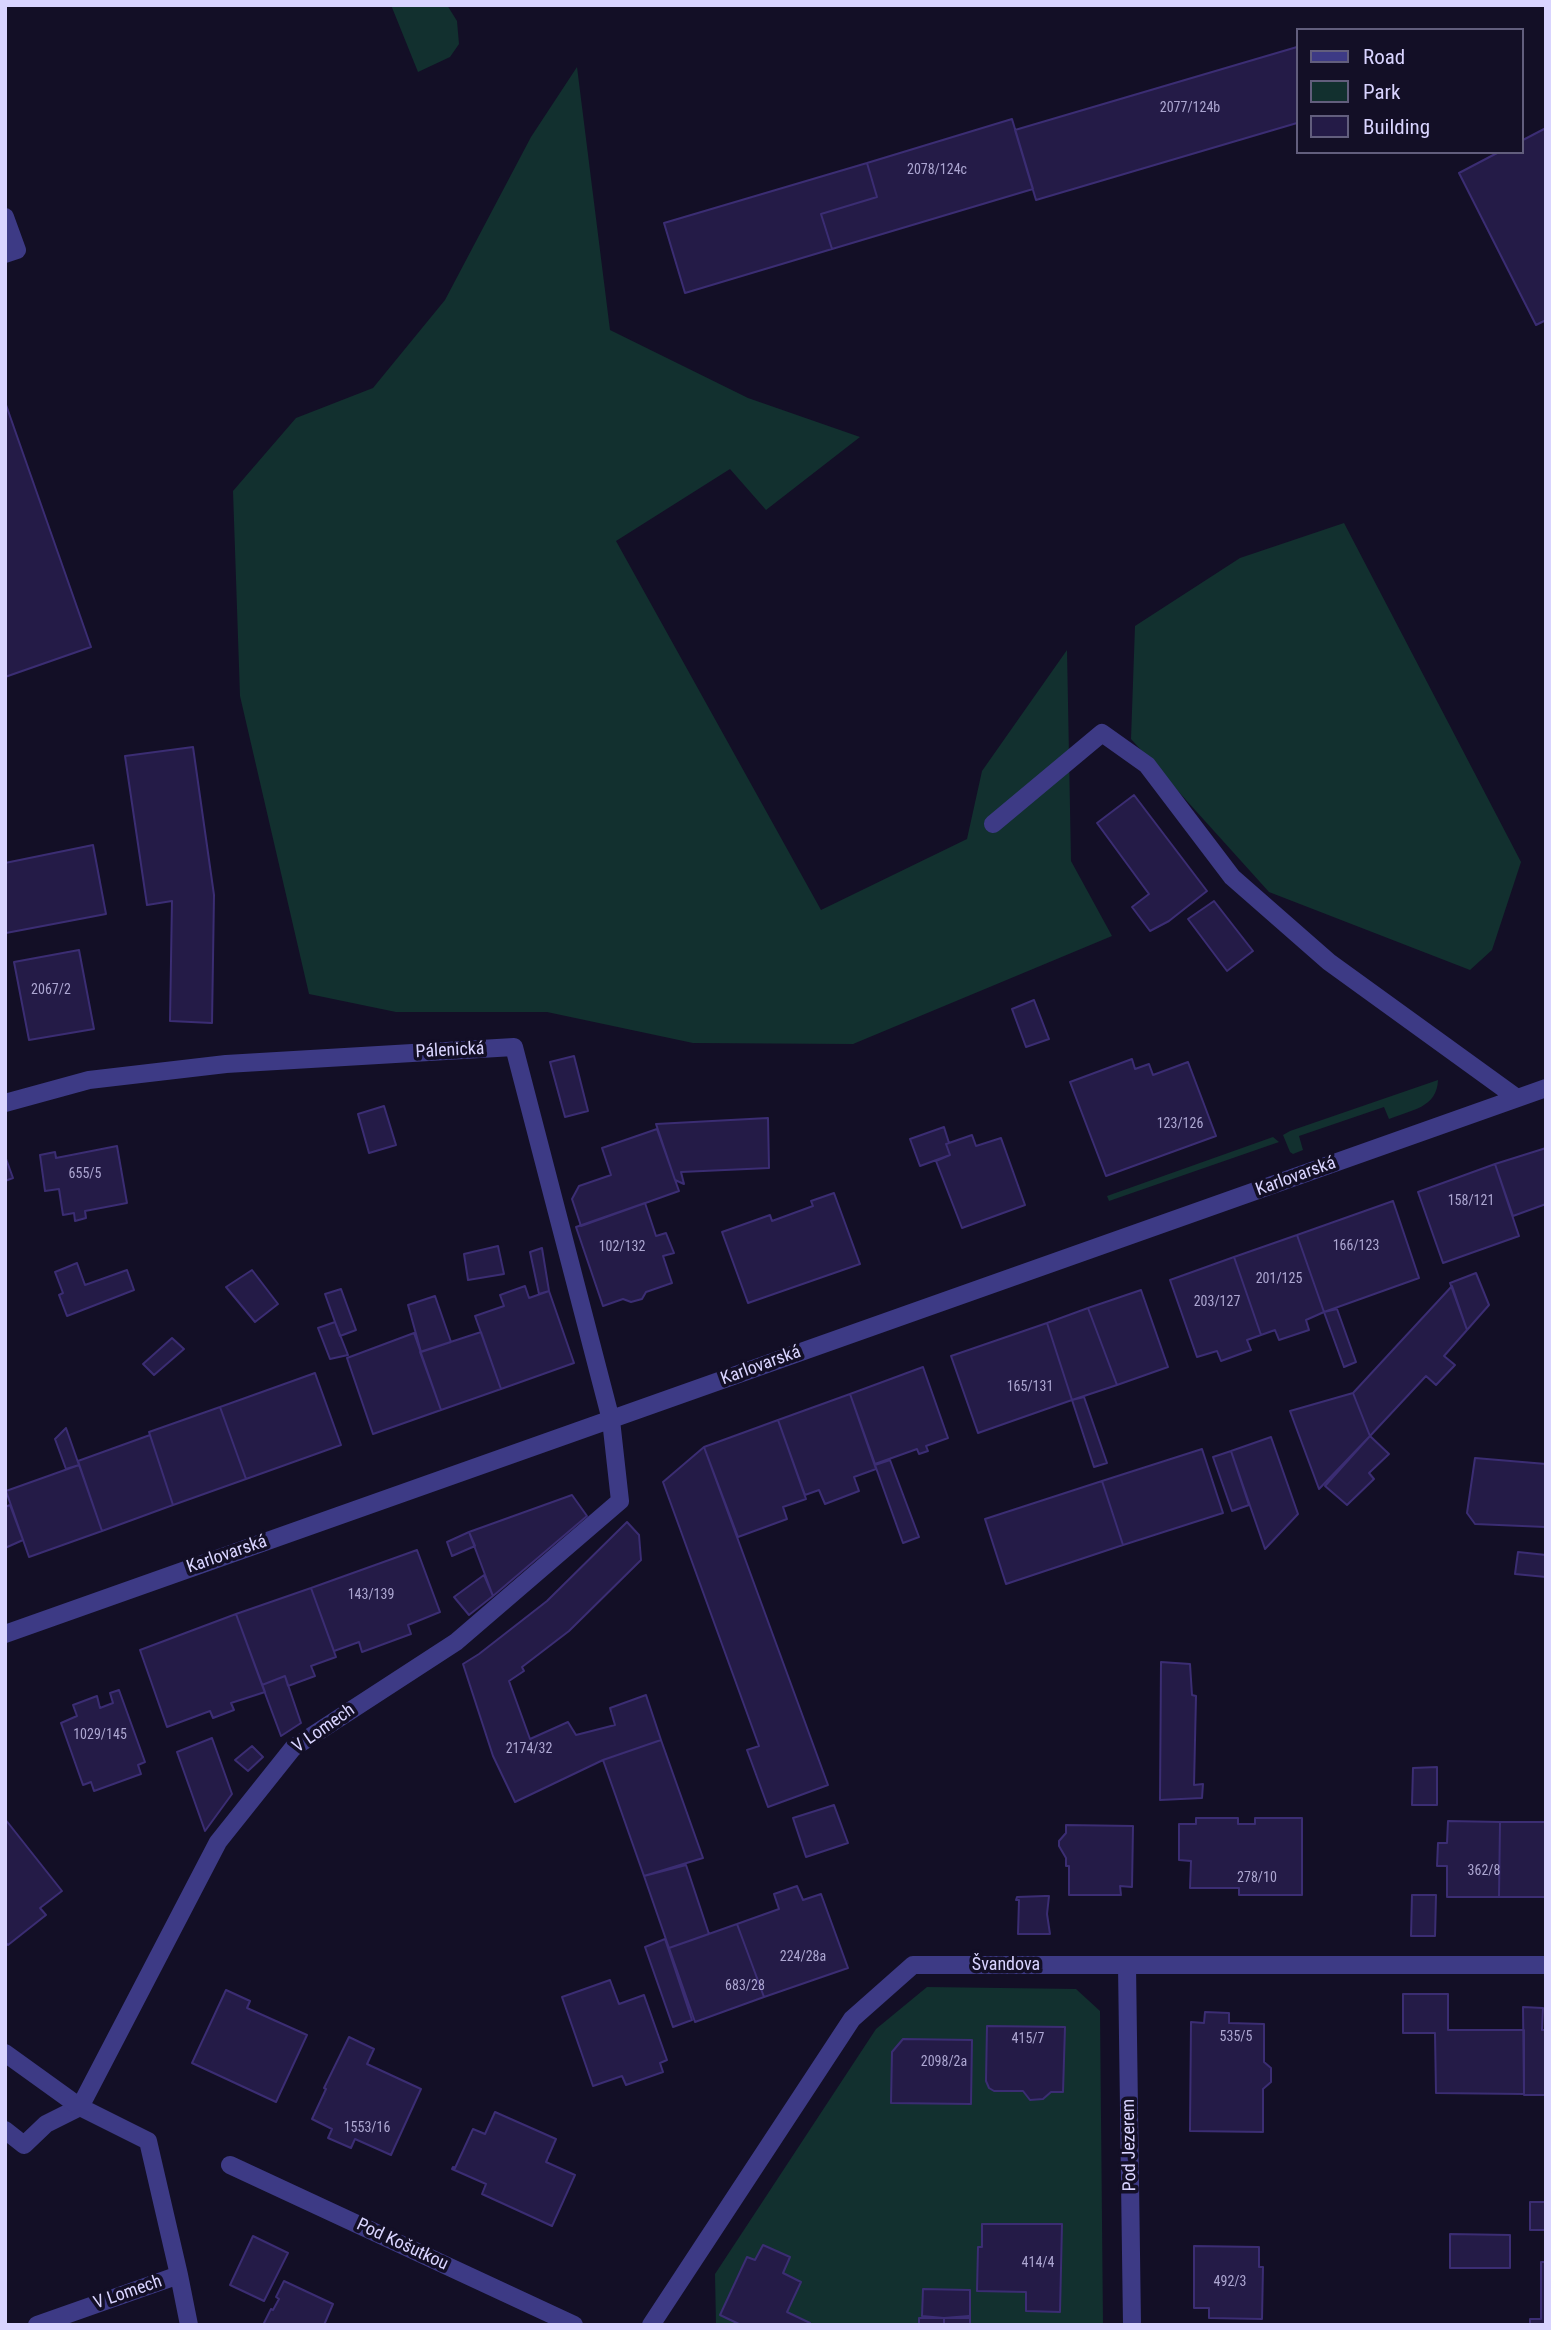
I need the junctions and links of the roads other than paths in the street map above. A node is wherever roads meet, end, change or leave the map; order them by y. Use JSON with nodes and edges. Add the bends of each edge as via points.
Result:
{"nodes":[{"id":1,"x":5,"y":217,"type":"edge"},
{"id":2,"x":5,"y":254,"type":"edge"},
{"id":3,"x":993,"y":824,"type":"dead end"},
{"id":4,"x":1546,"y":1088,"type":"edge"},
{"id":5,"x":1517,"y":1098,"type":"junction"},
{"id":6,"x":5,"y":1103,"type":"edge"},
{"id":7,"x":611,"y":1420,"type":"junction"},
{"id":8,"x":5,"y":1633,"type":"edge"},
{"id":9,"x":1127,"y":1965,"type":"junction"},
{"id":10,"x":1546,"y":1965,"type":"edge"},
{"id":11,"x":5,"y":2053,"type":"edge"},
{"id":12,"x":80,"y":2107,"type":"junction"},
{"id":13,"x":5,"y":2130,"type":"edge"},
{"id":14,"x":230,"y":2165,"type":"dead end"},
{"id":15,"x":179,"y":2275,"type":"junction"},
{"id":16,"x":37,"y":2325,"type":"edge"},
{"id":17,"x":189,"y":2325,"type":"edge"},
{"id":18,"x":574,"y":2325,"type":"edge"},
{"id":19,"x":651,"y":2325,"type":"edge"},
{"id":20,"x":1132,"y":2325,"type":"edge"}],
"edges":[{"from":1,"to":2,"type":"street","via":[[17,250]]},
{"from":3,"to":5,"type":"street","via":[[1102,733],[1147,765],[1242,886],[1329,961]]},
{"from":4,"to":5,"type":"street","name":"Karlovarská"},
{"from":5,"to":7,"type":"street","name":"Karlovarská"},
{"from":6,"to":7,"type":"street","name":"Pálenická","via":[[89,1080],[226,1063],[514,1047]]},
{"from":7,"to":8,"type":"street","name":"Karlovarská"},
{"from":7,"to":12,"type":"street","name":"V Lomech","via":[[620,1502],[456,1642],[293,1748],[218,1842]]},
{"from":9,"to":10,"type":"street","name":"Švandova"},
{"from":9,"to":19,"type":"street","name":"Švandova","via":[[914,1965],[852,2019]]},
{"from":9,"to":20,"type":"street","name":"Pod Jezerem"},
{"from":11,"to":12,"type":"street"},
{"from":12,"to":13,"type":"street","via":[[46,2124],[24,2145]]},
{"from":12,"to":15,"type":"street","name":"V Lomech","via":[[148,2141]]},
{"from":14,"to":18,"type":"street","name":"Pod Košutkou"},
{"from":15,"to":16,"type":"street","name":"V Lomech"},
{"from":15,"to":17,"type":"street","name":"V Lomech"}]}
